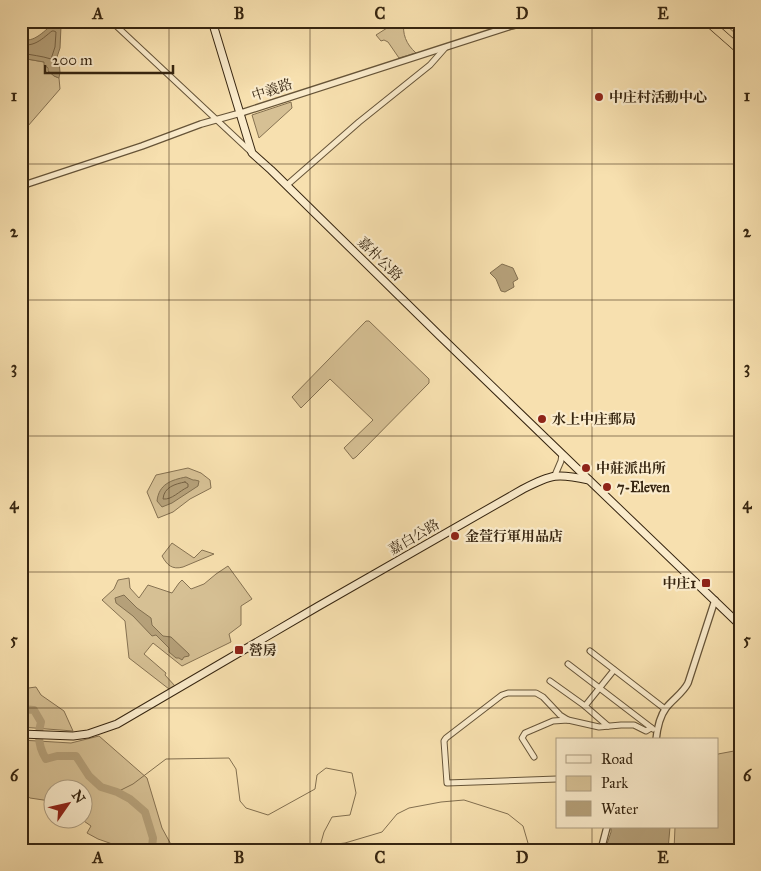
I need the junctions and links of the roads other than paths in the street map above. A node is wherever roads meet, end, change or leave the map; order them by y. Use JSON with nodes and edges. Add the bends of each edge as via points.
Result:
{"nodes":[{"id":1,"x":111,"y":21,"type":"edge"},
{"id":2,"x":212,"y":21,"type":"edge"},
{"id":3,"x":523,"y":21,"type":"edge"},
{"id":4,"x":532,"y":21,"type":"edge"},
{"id":5,"x":700,"y":21,"type":"edge"},
{"id":6,"x":728,"y":21,"type":"edge"},
{"id":7,"x":709,"y":23,"type":"edge"},
{"id":8,"x":514,"y":25,"type":"junction"},
{"id":9,"x":740,"y":32,"type":"edge"},
{"id":10,"x":446,"y":47,"type":"junction"},
{"id":11,"x":740,"y":50,"type":"edge"},
{"id":12,"x":240,"y":113,"type":"junction"},
{"id":13,"x":218,"y":119,"type":"junction"},
{"id":14,"x":252,"y":153,"type":"junction"},
{"id":15,"x":287,"y":185,"type":"junction"},
{"id":16,"x":21,"y":186,"type":"edge"},
{"id":17,"x":562,"y":454,"type":"junction"},
{"id":18,"x":555,"y":476,"type":"junction"},
{"id":19,"x":589,"y":480,"type":"junction"},
{"id":20,"x":715,"y":600,"type":"junction"},
{"id":21,"x":740,"y":625,"type":"edge"},
{"id":22,"x":590,"y":651,"type":"dead end"},
{"id":23,"x":568,"y":664,"type":"dead end"},
{"id":24,"x":614,"y":670,"type":"junction"},
{"id":25,"x":550,"y":681,"type":"dead end"},
{"id":26,"x":599,"y":689,"type":"junction"},
{"id":27,"x":585,"y":706,"type":"junction"},
{"id":28,"x":665,"y":709,"type":"junction"},
{"id":29,"x":568,"y":720,"type":"junction"},
{"id":30,"x":608,"y":726,"type":"junction"},
{"id":31,"x":651,"y":728,"type":"junction"},
{"id":32,"x":21,"y":734,"type":"edge"},
{"id":33,"x":656,"y":736,"type":"edge"},
{"id":34,"x":534,"y":757,"type":"dead end"},
{"id":35,"x":556,"y":779,"type":"edge"},
{"id":36,"x":607,"y":828,"type":"edge"},
{"id":37,"x":601,"y":850,"type":"edge"}],
"edges":[{"from":1,"to":13,"type":"street"},
{"from":2,"to":12,"type":"main road"},
{"from":3,"to":8,"type":"highway"},
{"from":4,"to":8,"type":"street","name":"中義路"},
{"from":5,"to":7,"type":"highway"},
{"from":6,"to":9,"type":"highway"},
{"from":7,"to":11,"type":"highway"},
{"from":8,"to":10,"type":"street","name":"中義路"},
{"from":10,"to":12,"type":"street","name":"中義路"},
{"from":10,"to":15,"type":"street"},
{"from":12,"to":13,"type":"street","name":"中義路"},
{"from":12,"to":14,"type":"main road"},
{"from":13,"to":14,"type":"street"},
{"from":13,"to":16,"type":"street","name":"中義路"},
{"from":14,"to":15,"type":"main road","name":"嘉朴公路"},
{"from":15,"to":17,"type":"main road","name":"嘉朴公路"},
{"from":17,"to":18,"type":"street"},
{"from":17,"to":19,"type":"main road","name":"嘉朴公路"},
{"from":18,"to":19,"type":"main road","name":"嘉白公路"},
{"from":18,"to":32,"type":"main road","name":"嘉白公路","via":[[515,494],[117,724],[73,736]]},
{"from":19,"to":20,"type":"main road"},
{"from":20,"to":21,"type":"main road"},
{"from":20,"to":28,"type":"street","via":[[685,690]]},
{"from":22,"to":24,"type":"street"},
{"from":23,"to":26,"type":"street"},
{"from":24,"to":26,"type":"street"},
{"from":24,"to":28,"type":"street"},
{"from":25,"to":27,"type":"street"},
{"from":26,"to":27,"type":"street"},
{"from":26,"to":31,"type":"street"},
{"from":27,"to":30,"type":"street"},
{"from":28,"to":33,"type":"street"},
{"from":29,"to":30,"type":"street"},
{"from":29,"to":34,"type":"street","via":[[525,733],[522,738]]},
{"from":29,"to":35,"type":"street","via":[[536,693],[502,694],[444,741],[447,783]]},
{"from":30,"to":31,"type":"street","via":[[634,725],[646,731]]},
{"from":31,"to":33,"type":"street"},
{"from":36,"to":37,"type":"street"}]}
